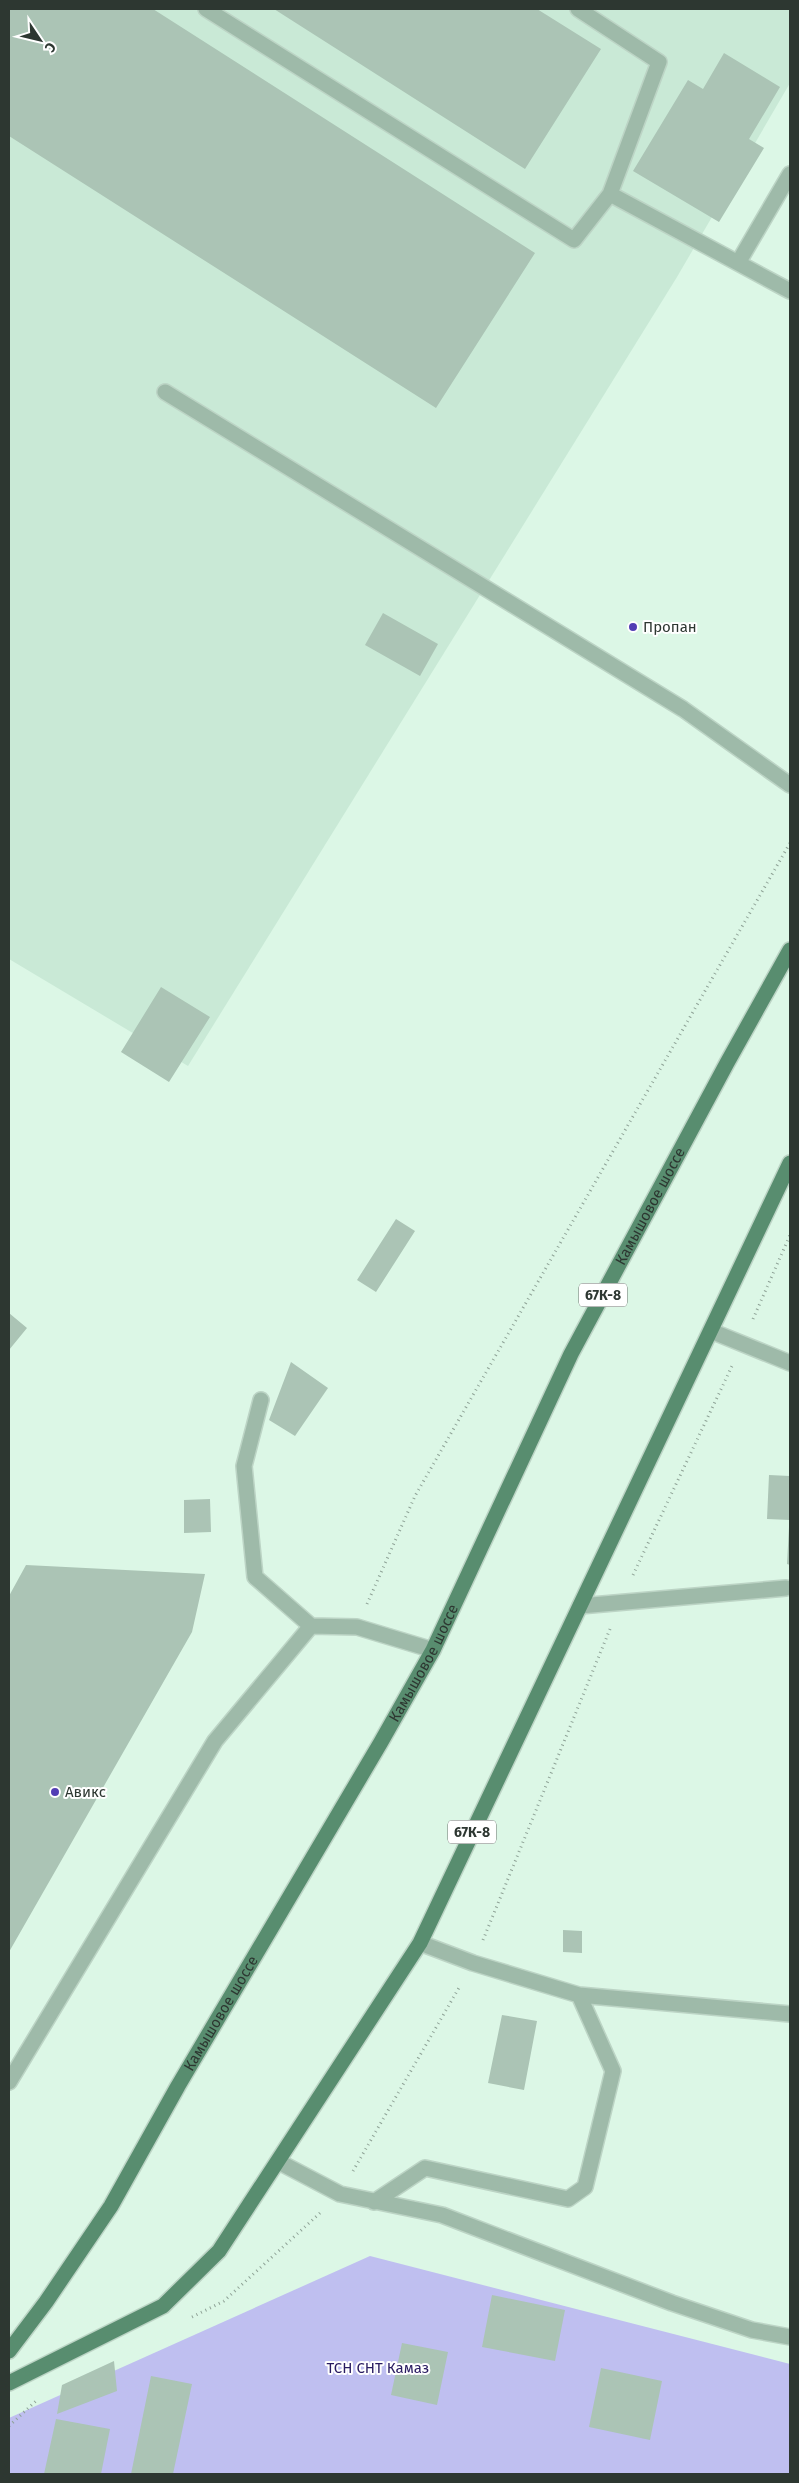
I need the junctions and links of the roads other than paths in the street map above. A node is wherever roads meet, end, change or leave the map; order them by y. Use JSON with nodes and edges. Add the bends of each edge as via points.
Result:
{"nodes":[{"id":1,"x":206,"y":9,"type":"edge"},
{"id":2,"x":578,"y":9,"type":"edge"},
{"id":3,"x":790,"y":174,"type":"edge"},
{"id":4,"x":610,"y":194,"type":"junction"},
{"id":5,"x":738,"y":263,"type":"junction"},
{"id":6,"x":790,"y":291,"type":"edge"},
{"id":7,"x":165,"y":392,"type":"dead end"},
{"id":8,"x":790,"y":785,"type":"edge"},
{"id":9,"x":790,"y":950,"type":"edge"},
{"id":10,"x":790,"y":1163,"type":"edge"},
{"id":11,"x":710,"y":1330,"type":"junction"},
{"id":12,"x":790,"y":1363,"type":"edge"},
{"id":13,"x":261,"y":1400,"type":"dead end"},
{"id":14,"x":786,"y":1588,"type":"dead end"},
{"id":15,"x":580,"y":1606,"type":"junction"},
{"id":16,"x":311,"y":1626,"type":"junction"},
{"id":17,"x":433,"y":1650,"type":"junction"},
{"id":18,"x":420,"y":1943,"type":"junction"},
{"id":19,"x":579,"y":1995,"type":"junction"},
{"id":20,"x":790,"y":2014,"type":"edge"},
{"id":21,"x":9,"y":2082,"type":"edge"},
{"id":22,"x":278,"y":2162,"type":"junction"},
{"id":23,"x":374,"y":2202,"type":"junction"},
{"id":24,"x":790,"y":2337,"type":"edge"},
{"id":25,"x":9,"y":2350,"type":"edge"},
{"id":26,"x":9,"y":2383,"type":"edge"}],
"edges":[{"from":1,"to":4,"type":"lane","via":[[574,240]]},
{"from":2,"to":4,"type":"lane","via":[[660,62]]},
{"from":3,"to":5,"type":"lane"},
{"from":4,"to":5,"type":"lane"},
{"from":5,"to":6,"type":"lane"},
{"from":7,"to":8,"type":"lane","via":[[683,709]]},
{"from":9,"to":17,"type":"main road","name":"Камышовое шоссе","number":"67К-8","via":[[571,1354]]},
{"from":10,"to":11,"type":"main road","number":"67К-8"},
{"from":11,"to":12,"type":"lane"},
{"from":11,"to":15,"type":"main road","number":"67К-8"},
{"from":13,"to":16,"type":"lane","via":[[244,1466],[255,1577]]},
{"from":14,"to":15,"type":"lane"},
{"from":15,"to":18,"type":"main road","number":"67К-8"},
{"from":16,"to":17,"type":"lane","via":[[357,1626]]},
{"from":16,"to":21,"type":"lane","via":[[215,1741]]},
{"from":17,"to":25,"type":"main road","name":"Камышовое шоссе","number":"67К-8","via":[[178,2086],[112,2206]]},
{"from":18,"to":19,"type":"lane","via":[[473,1963]]},
{"from":18,"to":22,"type":"main road","number":"67К-8"},
{"from":19,"to":20,"type":"lane"},
{"from":19,"to":23,"type":"lane","via":[[613,2071],[585,2187],[568,2199],[425,2168]]},
{"from":22,"to":23,"type":"lane","via":[[340,2194]]},
{"from":22,"to":26,"type":"main road","number":"67К-8","via":[[219,2251],[163,2306]]},
{"from":23,"to":24,"type":"lane","via":[[442,2216],[672,2303],[752,2330]]}]}
